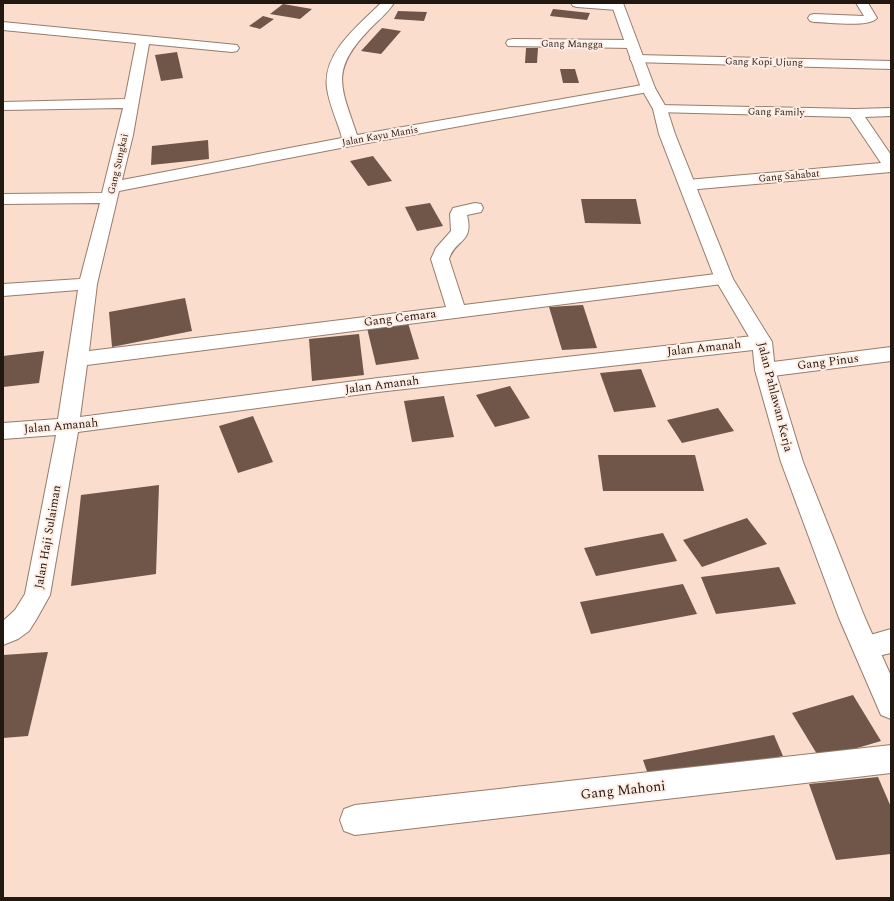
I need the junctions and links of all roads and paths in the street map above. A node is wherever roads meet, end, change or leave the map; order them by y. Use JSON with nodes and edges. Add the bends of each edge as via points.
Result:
{"nodes":[{"id":1,"x":388,"y":3,"type":"edge"},
{"id":2,"x":577,"y":3,"type":"edge"},
{"id":3,"x":862,"y":3,"type":"edge"},
{"id":4,"x":617,"y":5,"type":"edge"},
{"id":5,"x":814,"y":18,"type":"dead end"},
{"id":6,"x":3,"y":26,"type":"edge"},
{"id":7,"x":143,"y":40,"type":"junction"},
{"id":8,"x":513,"y":43,"type":"dead end"},
{"id":9,"x":232,"y":48,"type":"dead end"},
{"id":10,"x":634,"y":52,"type":"junction"},
{"id":11,"x":891,"y":65,"type":"edge"},
{"id":12,"x":648,"y":88,"type":"junction"},
{"id":13,"x":131,"y":103,"type":"junction"},
{"id":14,"x":3,"y":106,"type":"edge"},
{"id":15,"x":660,"y":109,"type":"junction"},
{"id":16,"x":891,"y":112,"type":"edge"},
{"id":17,"x":855,"y":113,"type":"junction"},
{"id":18,"x":351,"y":141,"type":"junction"},
{"id":19,"x":891,"y":167,"type":"edge"},
{"id":20,"x":688,"y":185,"type":"junction"},
{"id":21,"x":111,"y":193,"type":"junction"},
{"id":22,"x":3,"y":199,"type":"edge"},
{"id":23,"x":475,"y":208,"type":"dead end"},
{"id":24,"x":724,"y":279,"type":"junction"},
{"id":25,"x":88,"y":284,"type":"junction"},
{"id":26,"x":3,"y":290,"type":"edge"},
{"id":27,"x":458,"y":311,"type":"junction"},
{"id":28,"x":762,"y":342,"type":"junction"},
{"id":29,"x":891,"y":354,"type":"edge"},
{"id":30,"x":77,"y":359,"type":"junction"},
{"id":31,"x":765,"y":370,"type":"junction"},
{"id":32,"x":68,"y":426,"type":"junction"},
{"id":33,"x":3,"y":431,"type":"edge"},
{"id":34,"x":3,"y":634,"type":"edge"},
{"id":35,"x":891,"y":641,"type":"edge"},
{"id":36,"x":865,"y":647,"type":"junction"},
{"id":37,"x":891,"y":706,"type":"edge"},
{"id":38,"x":891,"y":759,"type":"edge"},
{"id":39,"x":355,"y":820,"type":"dead end"}],
"edges":[{"from":1,"to":18,"type":"street","via":[[344,51],[334,76],[334,88]]},
{"from":2,"to":4,"type":"street"},
{"from":3,"to":5,"type":"street","via":[[871,18]]},
{"from":4,"to":10,"type":"street","name":"Jalan Pahlawan Kerja"},
{"from":6,"to":7,"type":"street"},
{"from":7,"to":9,"type":"street"},
{"from":7,"to":13,"type":"street","name":"Gang Sungkai"},
{"from":8,"to":10,"type":"street","name":"Gang Mangga"},
{"from":10,"to":11,"type":"street","name":"Gang Kopi Ujung"},
{"from":10,"to":12,"type":"street","name":"Jalan Pahlawan Kerja"},
{"from":12,"to":15,"type":"street","name":"Jalan Pahlawan Kerja"},
{"from":12,"to":18,"type":"street","name":"Jalan Kayu Manis"},
{"from":13,"to":14,"type":"street"},
{"from":13,"to":21,"type":"street","name":"Gang Sungkai"},
{"from":15,"to":17,"type":"street","name":"Gang Family"},
{"from":15,"to":20,"type":"street","name":"Jalan Pahlawan Kerja","via":[[667,134]]},
{"from":16,"to":17,"type":"street","name":"Gang Family"},
{"from":17,"to":19,"type":"street"},
{"from":18,"to":21,"type":"street","name":"Jalan Kayu Manis"},
{"from":19,"to":20,"type":"street","name":"Gang Sahabat"},
{"from":20,"to":24,"type":"street","name":"Jalan Pahlawan Kerja"},
{"from":21,"to":22,"type":"street","name":"Jalan Kayu Manis"},
{"from":21,"to":25,"type":"street","name":"Gang Sungkai"},
{"from":23,"to":27,"type":"street","via":[[458,214],[462,224],[460,235],[441,252],[440,259]]},
{"from":24,"to":27,"type":"street","name":"Gang Cemara"},
{"from":24,"to":28,"type":"street","name":"Jalan Pahlawan Kerja"},
{"from":25,"to":26,"type":"street"},
{"from":25,"to":30,"type":"street","name":"Gang Sungkai"},
{"from":27,"to":30,"type":"street","name":"Gang Cemara"},
{"from":28,"to":31,"type":"street","name":"Jalan Pahlawan Kerja"},
{"from":28,"to":32,"type":"street","name":"Jalan Amanah","via":[[378,385]]},
{"from":29,"to":31,"type":"street","name":"Gang Pinus"},
{"from":30,"to":32,"type":"street","name":"Gang Sungkai"},
{"from":31,"to":36,"type":"street","name":"Jalan Pahlawan Kerja","via":[[792,462]]},
{"from":32,"to":33,"type":"street","name":"Jalan Amanah"},
{"from":32,"to":34,"type":"street","name":"Jalan Haji Sulaiman","via":[[37,595],[20,623]]},
{"from":35,"to":36,"type":"street"},
{"from":36,"to":37,"type":"street","name":"Jalan Pahlawan Kerja"},
{"from":38,"to":39,"type":"street","name":"Gang Mahoni"}]}
